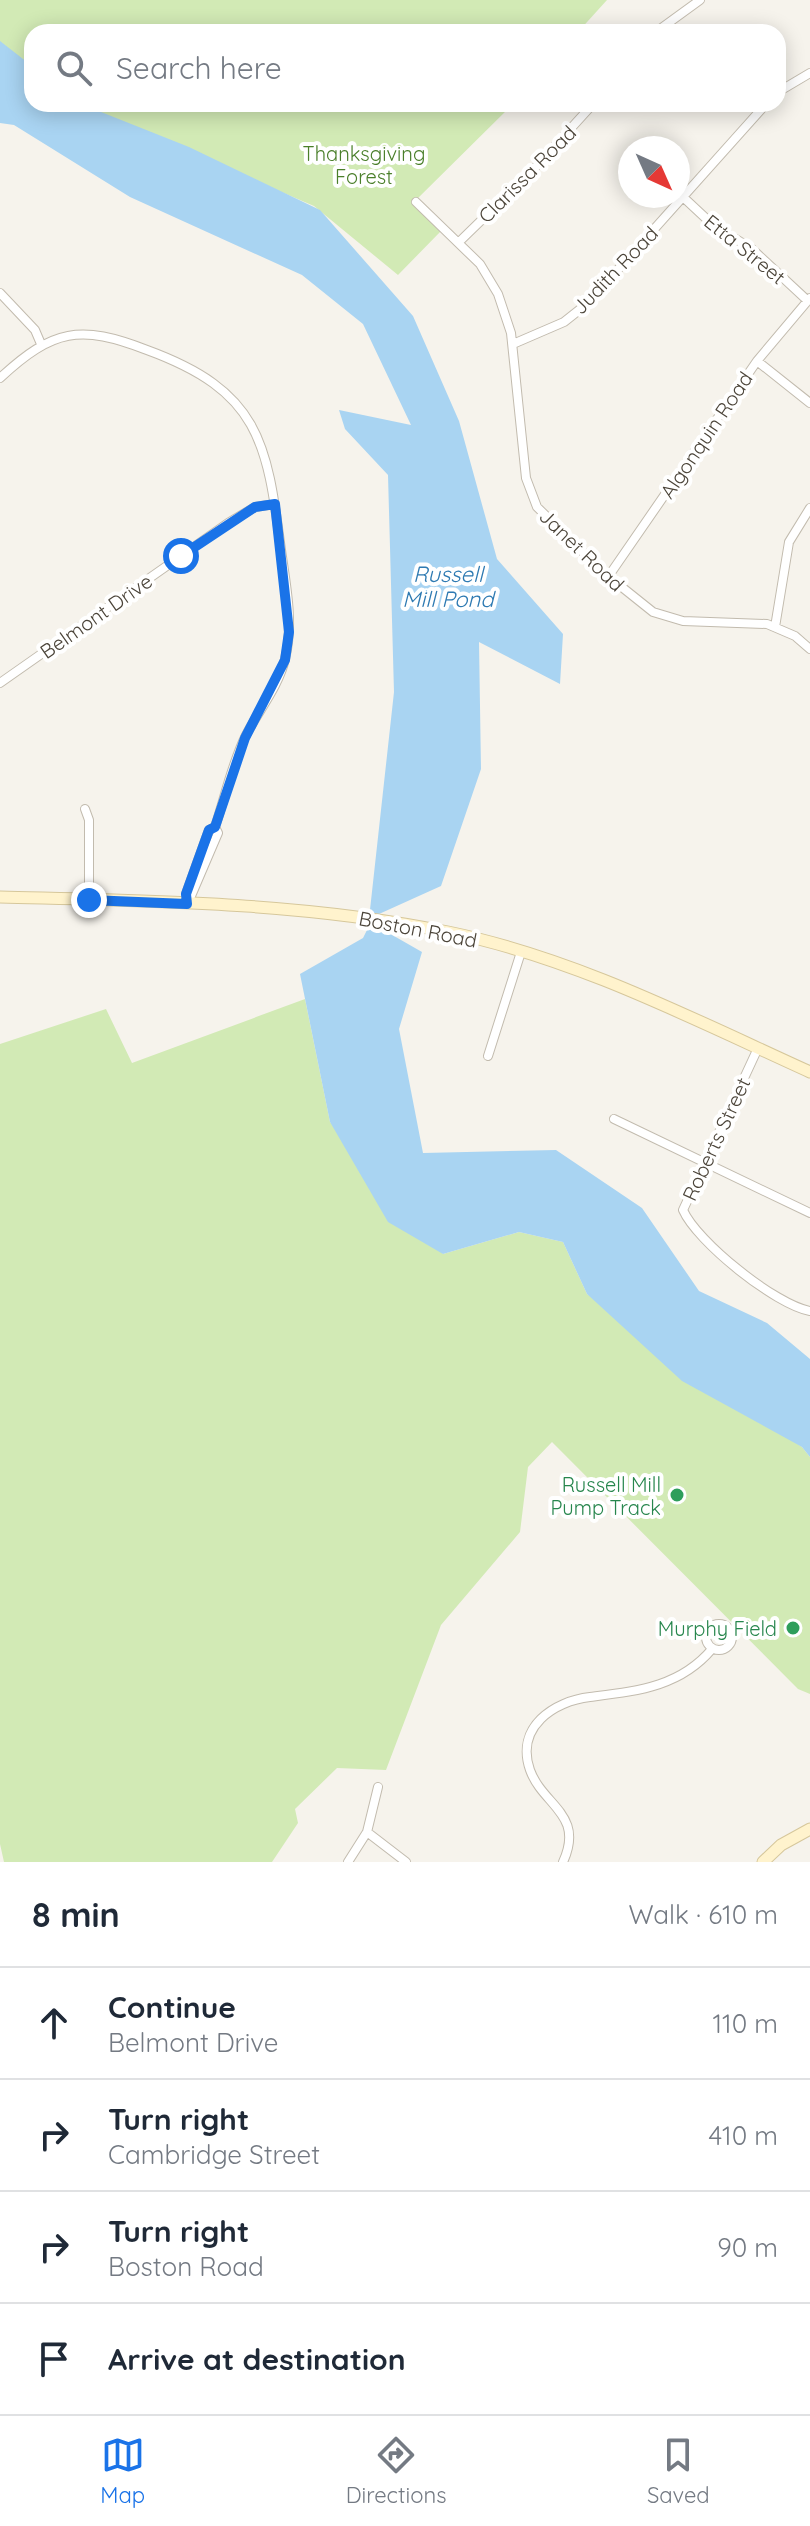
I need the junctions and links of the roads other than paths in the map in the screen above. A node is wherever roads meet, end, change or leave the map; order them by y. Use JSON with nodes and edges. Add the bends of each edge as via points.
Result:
{"nodes":[{"id":1,"x":700,"y":0,"type":"edge"},
{"id":2,"x":667,"y":24,"type":"edge"},
{"id":3,"x":810,"y":73,"type":"edge"},
{"id":4,"x":786,"y":87,"type":"edge"},
{"id":5,"x":586,"y":112,"type":"edge"},
{"id":6,"x":759,"y":112,"type":"edge"},
{"id":7,"x":690,"y":189,"type":"edge"},
{"id":8,"x":416,"y":202,"type":"dead end"},
{"id":9,"x":690,"y":204,"type":"edge"},
{"id":10,"x":673,"y":208,"type":"edge"},
{"id":11,"x":459,"y":242,"type":"junction"},
{"id":12,"x":0,"y":293,"type":"edge"},
{"id":13,"x":809,"y":300,"type":"edge"},
{"id":14,"x":41,"y":344,"type":"junction"},
{"id":15,"x":513,"y":344,"type":"junction"},
{"id":16,"x":757,"y":361,"type":"junction"},
{"id":17,"x":0,"y":378,"type":"edge"},
{"id":18,"x":810,"y":403,"type":"edge"},
{"id":19,"x":275,"y":504,"type":"junction"},
{"id":20,"x":810,"y":508,"type":"edge"},
{"id":21,"x":608,"y":577,"type":"junction"},
{"id":22,"x":775,"y":627,"type":"junction"},
{"id":23,"x":810,"y":649,"type":"edge"},
{"id":24,"x":0,"y":683,"type":"edge"},
{"id":25,"x":85,"y":809,"type":"dead end"},
{"id":26,"x":0,"y":897,"type":"edge"},
{"id":27,"x":89,"y":900,"type":"junction"},
{"id":28,"x":187,"y":904,"type":"junction"},
{"id":29,"x":521,"y":952,"type":"junction"},
{"id":30,"x":758,"y":1048,"type":"junction"},
{"id":31,"x":488,"y":1056,"type":"dead end"},
{"id":32,"x":810,"y":1072,"type":"edge"},
{"id":33,"x":614,"y":1119,"type":"dead end"},
{"id":34,"x":704,"y":1163,"type":"junction"},
{"id":35,"x":810,"y":1213,"type":"edge"},
{"id":36,"x":810,"y":1311,"type":"edge"},
{"id":37,"x":712,"y":1649,"type":"dead end"},
{"id":38,"x":378,"y":1787,"type":"dead end"},
{"id":39,"x":810,"y":1829,"type":"edge"},
{"id":40,"x":367,"y":1832,"type":"junction"},
{"id":41,"x":348,"y":1862,"type":"edge"},
{"id":42,"x":406,"y":1862,"type":"edge"},
{"id":43,"x":563,"y":1862,"type":"edge"},
{"id":44,"x":763,"y":1862,"type":"edge"}],
"edges":[{"from":1,"to":2,"type":"street"},
{"from":3,"to":4,"type":"street"},
{"from":5,"to":11,"type":"street","name":"Clarissa Road"},
{"from":6,"to":7,"type":"street","name":"Judith Road"},
{"from":8,"to":11,"type":"street","name":"Janet Road"},
{"from":9,"to":13,"type":"street","name":"Etta Street"},
{"from":10,"to":15,"type":"street","name":"Judith Road","via":[[588,303],[564,322]]},
{"from":11,"to":15,"type":"street","name":"Janet Road","via":[[498,294]]},
{"from":12,"to":14,"type":"street","via":[[35,330]]},
{"from":13,"to":16,"type":"street","name":"Algonquin Road"},
{"from":14,"to":17,"type":"street"},
{"from":14,"to":19,"type":"street","via":[[68,333],[93,333],[164,356],[209,378],[251,422],[263,446]]},
{"from":15,"to":21,"type":"street","name":"Janet Road","via":[[526,478],[537,507]]},
{"from":16,"to":18,"type":"street"},
{"from":16,"to":21,"type":"street","name":"Algonquin Road"},
{"from":19,"to":24,"type":"street","name":"Belmont Drive","via":[[255,507],[228,523]]},
{"from":19,"to":28,"type":"street","via":[[289,632],[285,660],[245,738],[193,873]]},
{"from":20,"to":22,"type":"street","via":[[789,542]]},
{"from":21,"to":22,"type":"street","name":"Janet Road","via":[[653,612],[683,621]]},
{"from":22,"to":23,"type":"street","name":"Janet Road"},
{"from":25,"to":27,"type":"street"},
{"from":26,"to":27,"type":"main road","name":"Boston Road"},
{"from":27,"to":28,"type":"main road","name":"Boston Road"},
{"from":28,"to":29,"type":"main road","name":"Boston Road","via":[[368,919],[449,932]]},
{"from":29,"to":30,"type":"main road","name":"Boston Road","via":[[633,992]]},
{"from":29,"to":31,"type":"street"},
{"from":30,"to":32,"type":"main road","name":"Boston Road"},
{"from":30,"to":34,"type":"street","name":"Roberts Street"},
{"from":33,"to":34,"type":"street"},
{"from":34,"to":35,"type":"street"},
{"from":34,"to":36,"type":"street","name":"Roberts Street","via":[[685,1201],[686,1217],[755,1282]]},
{"from":37,"to":43,"type":"street","via":[[669,1682],[562,1702],[537,1723],[529,1766],[566,1820],[569,1842]]},
{"from":38,"to":40,"type":"street"},
{"from":39,"to":44,"type":"main road"},
{"from":40,"to":41,"type":"street"},
{"from":40,"to":42,"type":"street"}]}
